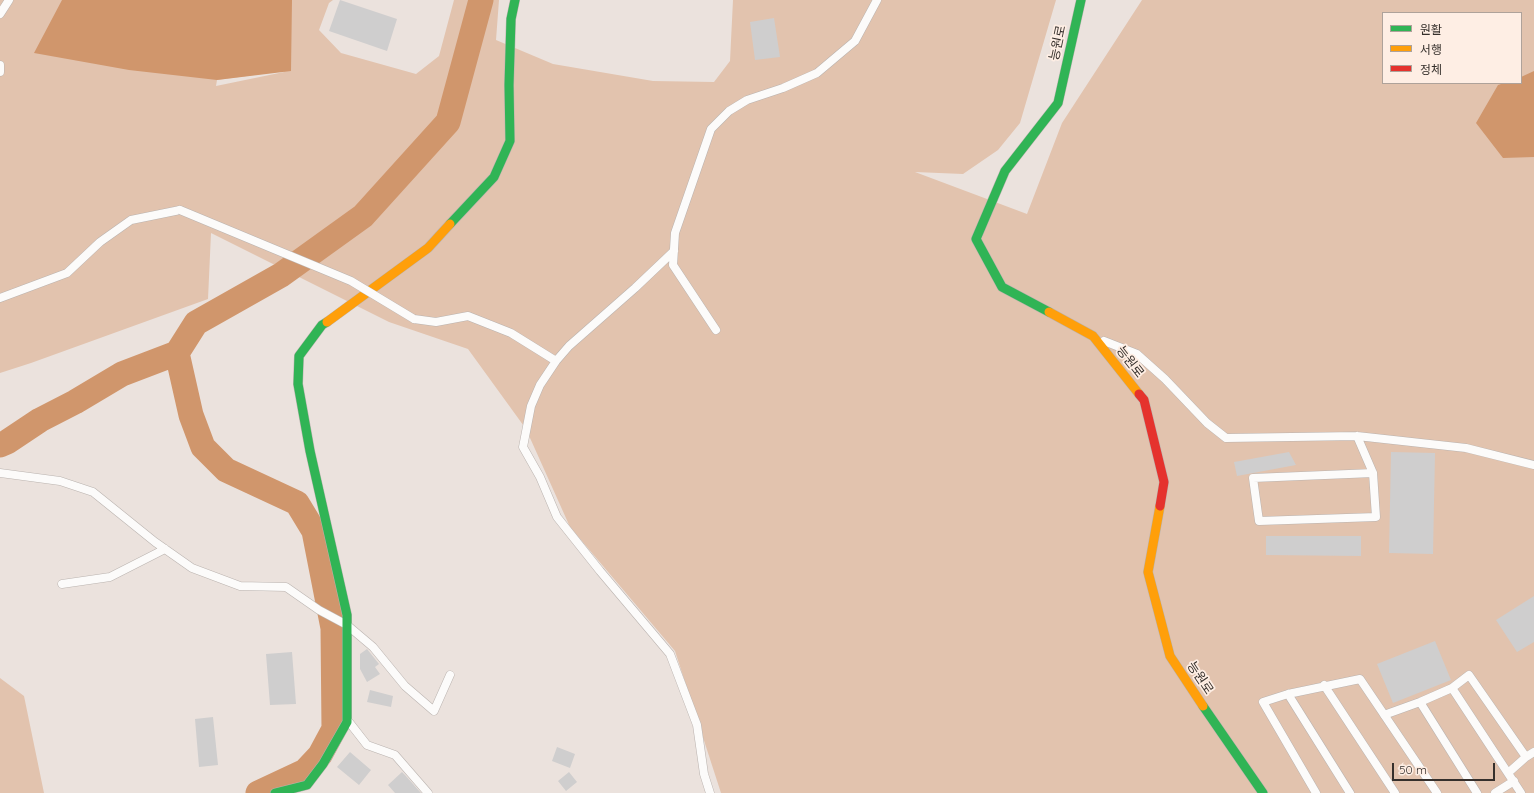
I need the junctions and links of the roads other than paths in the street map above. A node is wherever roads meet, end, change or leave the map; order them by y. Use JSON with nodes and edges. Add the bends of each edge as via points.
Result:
{"nodes":[{"id":1,"x":9,"y":0,"type":"edge"},
{"id":2,"x":515,"y":0,"type":"edge"},
{"id":3,"x":877,"y":0,"type":"edge"},
{"id":4,"x":1081,"y":0,"type":"edge"},
{"id":5,"x":0,"y":14,"type":"edge"},
{"id":6,"x":0,"y":65,"type":"edge"},
{"id":7,"x":0,"y":72,"type":"edge"},
{"id":8,"x":674,"y":251,"type":"junction"},
{"id":9,"x":0,"y":298,"type":"edge"},
{"id":10,"x":716,"y":330,"type":"dead end"},
{"id":11,"x":1093,"y":336,"type":"junction"},
{"id":12,"x":556,"y":361,"type":"junction"},
{"id":13,"x":1357,"y":436,"type":"junction"},
{"id":14,"x":1534,"y":465,"type":"edge"},
{"id":15,"x":0,"y":473,"type":"edge"},
{"id":16,"x":1373,"y":473,"type":"junction"},
{"id":17,"x":166,"y":549,"type":"junction"},
{"id":18,"x":62,"y":584,"type":"dead end"},
{"id":19,"x":347,"y":625,"type":"junction"},
{"id":20,"x":450,"y":675,"type":"dead end"},
{"id":21,"x":1324,"y":685,"type":"junction"},
{"id":22,"x":1452,"y":688,"type":"junction"},
{"id":23,"x":1288,"y":694,"type":"junction"},
{"id":24,"x":1420,"y":702,"type":"junction"},
{"id":25,"x":1384,"y":715,"type":"junction"},
{"id":26,"x":347,"y":720,"type":"junction"},
{"id":27,"x":1534,"y":752,"type":"edge"},
{"id":28,"x":1526,"y":757,"type":"junction"},
{"id":29,"x":1508,"y":772,"type":"junction"},
{"id":30,"x":1514,"y":781,"type":"junction"},
{"id":31,"x":275,"y":793,"type":"edge"},
{"id":32,"x":428,"y":793,"type":"edge"},
{"id":33,"x":710,"y":793,"type":"edge"},
{"id":34,"x":1263,"y":793,"type":"edge"},
{"id":35,"x":1316,"y":793,"type":"edge"},
{"id":36,"x":1350,"y":793,"type":"edge"},
{"id":37,"x":1395,"y":793,"type":"edge"},
{"id":38,"x":1437,"y":793,"type":"edge"},
{"id":39,"x":1477,"y":793,"type":"edge"},
{"id":40,"x":1495,"y":793,"type":"edge"},
{"id":41,"x":1521,"y":793,"type":"edge"}],
"edges":[{"from":1,"to":5,"type":"lane"},
{"from":2,"to":19,"type":"street","via":[[511,26],[510,141],[494,177],[428,248],[322,325],[299,356],[298,384]]},
{"from":3,"to":8,"type":"lane","via":[[855,41],[817,73],[747,100],[729,111],[710,129],[675,233]]},
{"from":4,"to":11,"type":"street","name":"능원로","via":[[1058,104],[1005,171],[976,239],[1002,287]]},
{"from":6,"to":7,"type":"lane"},
{"from":8,"to":10,"type":"lane","via":[[673,265]]},
{"from":8,"to":12,"type":"lane","via":[[569,346]]},
{"from":9,"to":12,"type":"lane","bridge":true,"via":[[67,273],[100,242],[130,220],[180,210],[351,281],[414,319],[436,322],[468,316],[511,333]]},
{"from":11,"to":13,"type":"lane","via":[[1138,354],[1207,423],[1226,438]]},
{"from":11,"to":34,"type":"street","name":"능원로","via":[[1144,400],[1164,482],[1148,572],[1170,656]]},
{"from":12,"to":33,"type":"lane","via":[[540,385],[531,406],[523,447],[540,477],[557,517],[670,654],[697,725],[704,774]]},
{"from":13,"to":14,"type":"lane","via":[[1466,448]]},
{"from":13,"to":16,"type":"lane"},
{"from":15,"to":17,"type":"lane","via":[[60,481],[93,492]]},
{"from":16,"to":16,"type":"lane","via":[[1253,478],[1259,521],[1376,517]]},
{"from":17,"to":18,"type":"lane","via":[[110,577]]},
{"from":17,"to":19,"type":"lane","via":[[192,568],[240,586],[286,587],[319,610]]},
{"from":19,"to":20,"type":"lane","via":[[373,647],[405,686],[434,711]]},
{"from":19,"to":26,"type":"street"},
{"from":21,"to":23,"type":"lane"},
{"from":21,"to":25,"type":"lane","via":[[1360,679]]},
{"from":21,"to":37,"type":"lane"},
{"from":22,"to":24,"type":"lane"},
{"from":22,"to":28,"type":"lane","via":[[1469,675]]},
{"from":22,"to":29,"type":"lane"},
{"from":23,"to":35,"type":"lane","via":[[1263,702]]},
{"from":23,"to":36,"type":"lane"},
{"from":24,"to":25,"type":"lane"},
{"from":24,"to":39,"type":"lane"},
{"from":25,"to":38,"type":"lane"},
{"from":26,"to":31,"type":"street","via":[[323,764],[307,785]]},
{"from":26,"to":32,"type":"lane","via":[[367,745],[395,755]]},
{"from":27,"to":28,"type":"lane"},
{"from":28,"to":29,"type":"lane"},
{"from":29,"to":30,"type":"lane"},
{"from":30,"to":40,"type":"lane"},
{"from":30,"to":41,"type":"lane"}]}
